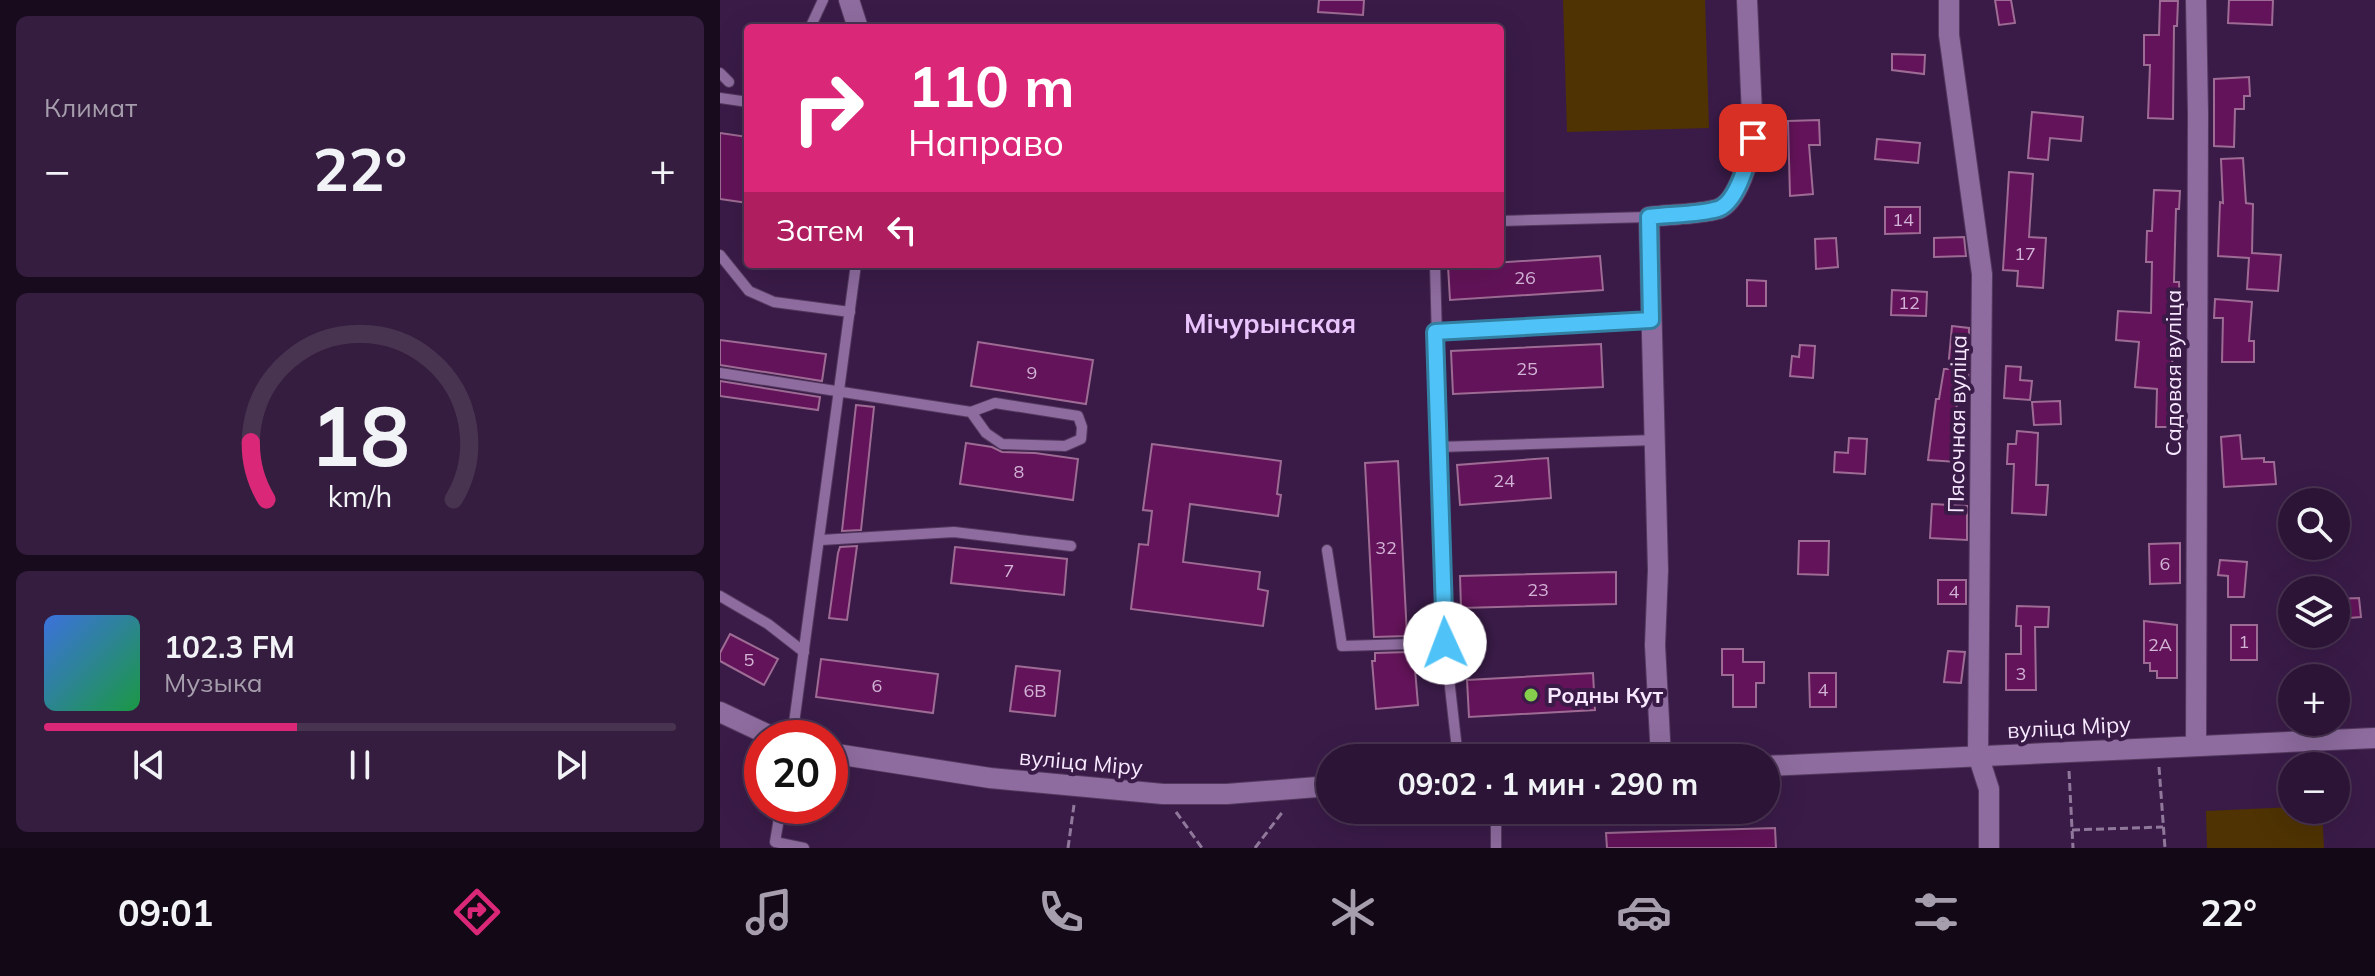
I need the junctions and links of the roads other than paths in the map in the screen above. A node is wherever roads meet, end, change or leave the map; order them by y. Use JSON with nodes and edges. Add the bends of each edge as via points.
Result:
{"nodes":[{"id":1,"x":823,"y":0,"type":"edge"},
{"id":2,"x":849,"y":0,"type":"edge"},
{"id":3,"x":1747,"y":0,"type":"edge"},
{"id":4,"x":1949,"y":0,"type":"edge"},
{"id":5,"x":2196,"y":0,"type":"edge"},
{"id":6,"x":812,"y":24,"type":"edge"},
{"id":7,"x":857,"y":24,"type":"edge"},
{"id":8,"x":720,"y":73,"type":"edge"},
{"id":9,"x":729,"y":82,"type":"dead end"},
{"id":10,"x":720,"y":98,"type":"edge"},
{"id":11,"x":744,"y":101,"type":"edge"},
{"id":12,"x":1649,"y":217,"type":"junction"},
{"id":13,"x":1504,"y":221,"type":"edge"},
{"id":14,"x":720,"y":255,"type":"edge"},
{"id":15,"x":856,"y":268,"type":"edge"},
{"id":16,"x":1435,"y":268,"type":"edge"},
{"id":17,"x":850,"y":312,"type":"junction"},
{"id":18,"x":1651,"y":320,"type":"junction"},
{"id":19,"x":1435,"y":332,"type":"junction"},
{"id":20,"x":720,"y":373,"type":"edge"},
{"id":21,"x":841,"y":392,"type":"junction"},
{"id":22,"x":971,"y":412,"type":"junction"},
{"id":23,"x":1655,"y":440,"type":"junction"},
{"id":24,"x":1439,"y":447,"type":"junction"},
{"id":25,"x":821,"y":540,"type":"junction"},
{"id":26,"x":1071,"y":546,"type":"dead end"},
{"id":27,"x":1327,"y":550,"type":"dead end"},
{"id":28,"x":720,"y":596,"type":"edge"},
{"id":29,"x":1445,"y":643,"type":"junction"},
{"id":30,"x":804,"y":652,"type":"junction"},
{"id":31,"x":720,"y":712,"type":"edge"},
{"id":32,"x":795,"y":720,"type":"edge"},
{"id":33,"x":744,"y":723,"type":"edge"},
{"id":34,"x":2375,"y":738,"type":"edge"},
{"id":35,"x":1456,"y":744,"type":"edge"},
{"id":36,"x":1660,"y":744,"type":"edge"},
{"id":37,"x":2196,"y":745,"type":"junction"},
{"id":38,"x":1978,"y":755,"type":"junction"},
{"id":39,"x":848,"y":756,"type":"edge"},
{"id":40,"x":1780,"y":765,"type":"edge"},
{"id":41,"x":1316,"y":787,"type":"edge"},
{"id":42,"x":778,"y":824,"type":"edge"},
{"id":43,"x":1496,"y":824,"type":"edge"},
{"id":44,"x":804,"y":848,"type":"edge"},
{"id":45,"x":1496,"y":848,"type":"edge"},
{"id":46,"x":1989,"y":848,"type":"edge"}],
"edges":[{"from":1,"to":6,"type":"lane"},
{"from":2,"to":7,"type":"street"},
{"from":3,"to":12,"type":"street","via":[[1753,138],[1740,180],[1720,208]]},
{"from":4,"to":38,"type":"street","name":"Пясочная вуліца","via":[[1949,35],[1982,274]]},
{"from":5,"to":37,"type":"street","name":"Садовая вуліца"},
{"from":8,"to":9,"type":"lane"},
{"from":10,"to":11,"type":"lane"},
{"from":12,"to":13,"type":"lane"},
{"from":12,"to":18,"type":"street"},
{"from":14,"to":17,"type":"lane","via":[[749,291],[774,302]]},
{"from":15,"to":17,"type":"lane"},
{"from":16,"to":19,"type":"lane"},
{"from":17,"to":21,"type":"lane"},
{"from":18,"to":19,"type":"lane"},
{"from":18,"to":23,"type":"street"},
{"from":19,"to":24,"type":"lane"},
{"from":20,"to":21,"type":"lane"},
{"from":21,"to":22,"type":"lane"},
{"from":21,"to":25,"type":"lane"},
{"from":22,"to":22,"type":"lane","via":[[995,403],[1078,416],[1081,439],[1065,446],[1002,444]]},
{"from":23,"to":24,"type":"lane"},
{"from":23,"to":36,"type":"street"},
{"from":24,"to":29,"type":"lane"},
{"from":25,"to":26,"type":"lane","via":[[954,532]]},
{"from":25,"to":30,"type":"lane"},
{"from":27,"to":29,"type":"lane","via":[[1342,646]]},
{"from":28,"to":30,"type":"lane"},
{"from":29,"to":35,"type":"lane"},
{"from":30,"to":32,"type":"lane"},
{"from":31,"to":33,"type":"street"},
{"from":34,"to":37,"type":"street","name":"вуліца Міру"},
{"from":37,"to":38,"type":"street","name":"вуліца Міру"},
{"from":38,"to":40,"type":"street","name":"вуліца Міру"},
{"from":38,"to":46,"type":"street","name":"Пясочная вуліца","via":[[1989,789]]},
{"from":39,"to":41,"type":"street","name":"вуліца Міру","via":[[990,778],[1163,794]]},
{"from":42,"to":44,"type":"lane","via":[[775,842]]},
{"from":43,"to":45,"type":"lane"}]}
